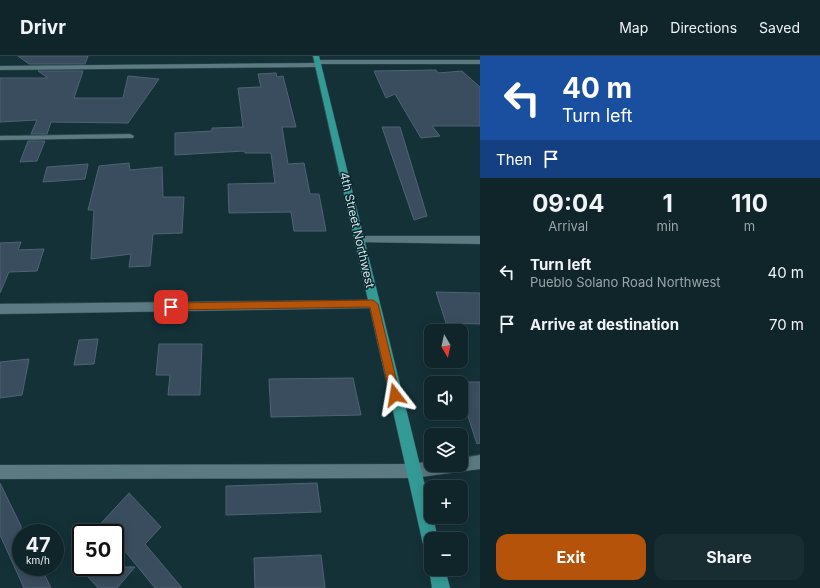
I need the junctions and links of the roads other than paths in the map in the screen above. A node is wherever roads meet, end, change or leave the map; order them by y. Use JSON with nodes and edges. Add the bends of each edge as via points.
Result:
{"nodes":[{"id":1,"x":317,"y":61,"type":"edge"},
{"id":2,"x":480,"y":62,"type":"edge"},
{"id":3,"x":0,"y":68,"type":"edge"},
{"id":4,"x":130,"y":136,"type":"dead end"},
{"id":5,"x":0,"y":138,"type":"edge"},
{"id":6,"x":360,"y":240,"type":"junction"},
{"id":7,"x":480,"y":240,"type":"edge"},
{"id":8,"x":373,"y":304,"type":"junction"},
{"id":9,"x":0,"y":309,"type":"edge"},
{"id":10,"x":480,"y":462,"type":"edge"},
{"id":11,"x":468,"y":464,"type":"edge"},
{"id":12,"x":424,"y":470,"type":"edge"},
{"id":13,"x":413,"y":471,"type":"junction"},
{"id":14,"x":0,"y":472,"type":"edge"},
{"id":15,"x":428,"y":532,"type":"edge"},
{"id":16,"x":438,"y":576,"type":"edge"},
{"id":17,"x":441,"y":588,"type":"edge"}],
"edges":[{"from":1,"to":2,"type":"street"},
{"from":1,"to":3,"type":"street"},
{"from":1,"to":6,"type":"main road","name":"4th Street Northwest"},
{"from":4,"to":5,"type":"street"},
{"from":6,"to":7,"type":"street"},
{"from":6,"to":8,"type":"main road","name":"4th Street Northwest"},
{"from":8,"to":9,"type":"street"},
{"from":8,"to":13,"type":"main road","name":"4th Street Northwest"},
{"from":10,"to":11,"type":"street"},
{"from":12,"to":13,"type":"street"},
{"from":13,"to":14,"type":"street"},
{"from":13,"to":15,"type":"main road","name":"4th Street Northwest"},
{"from":16,"to":17,"type":"main road"}]}
